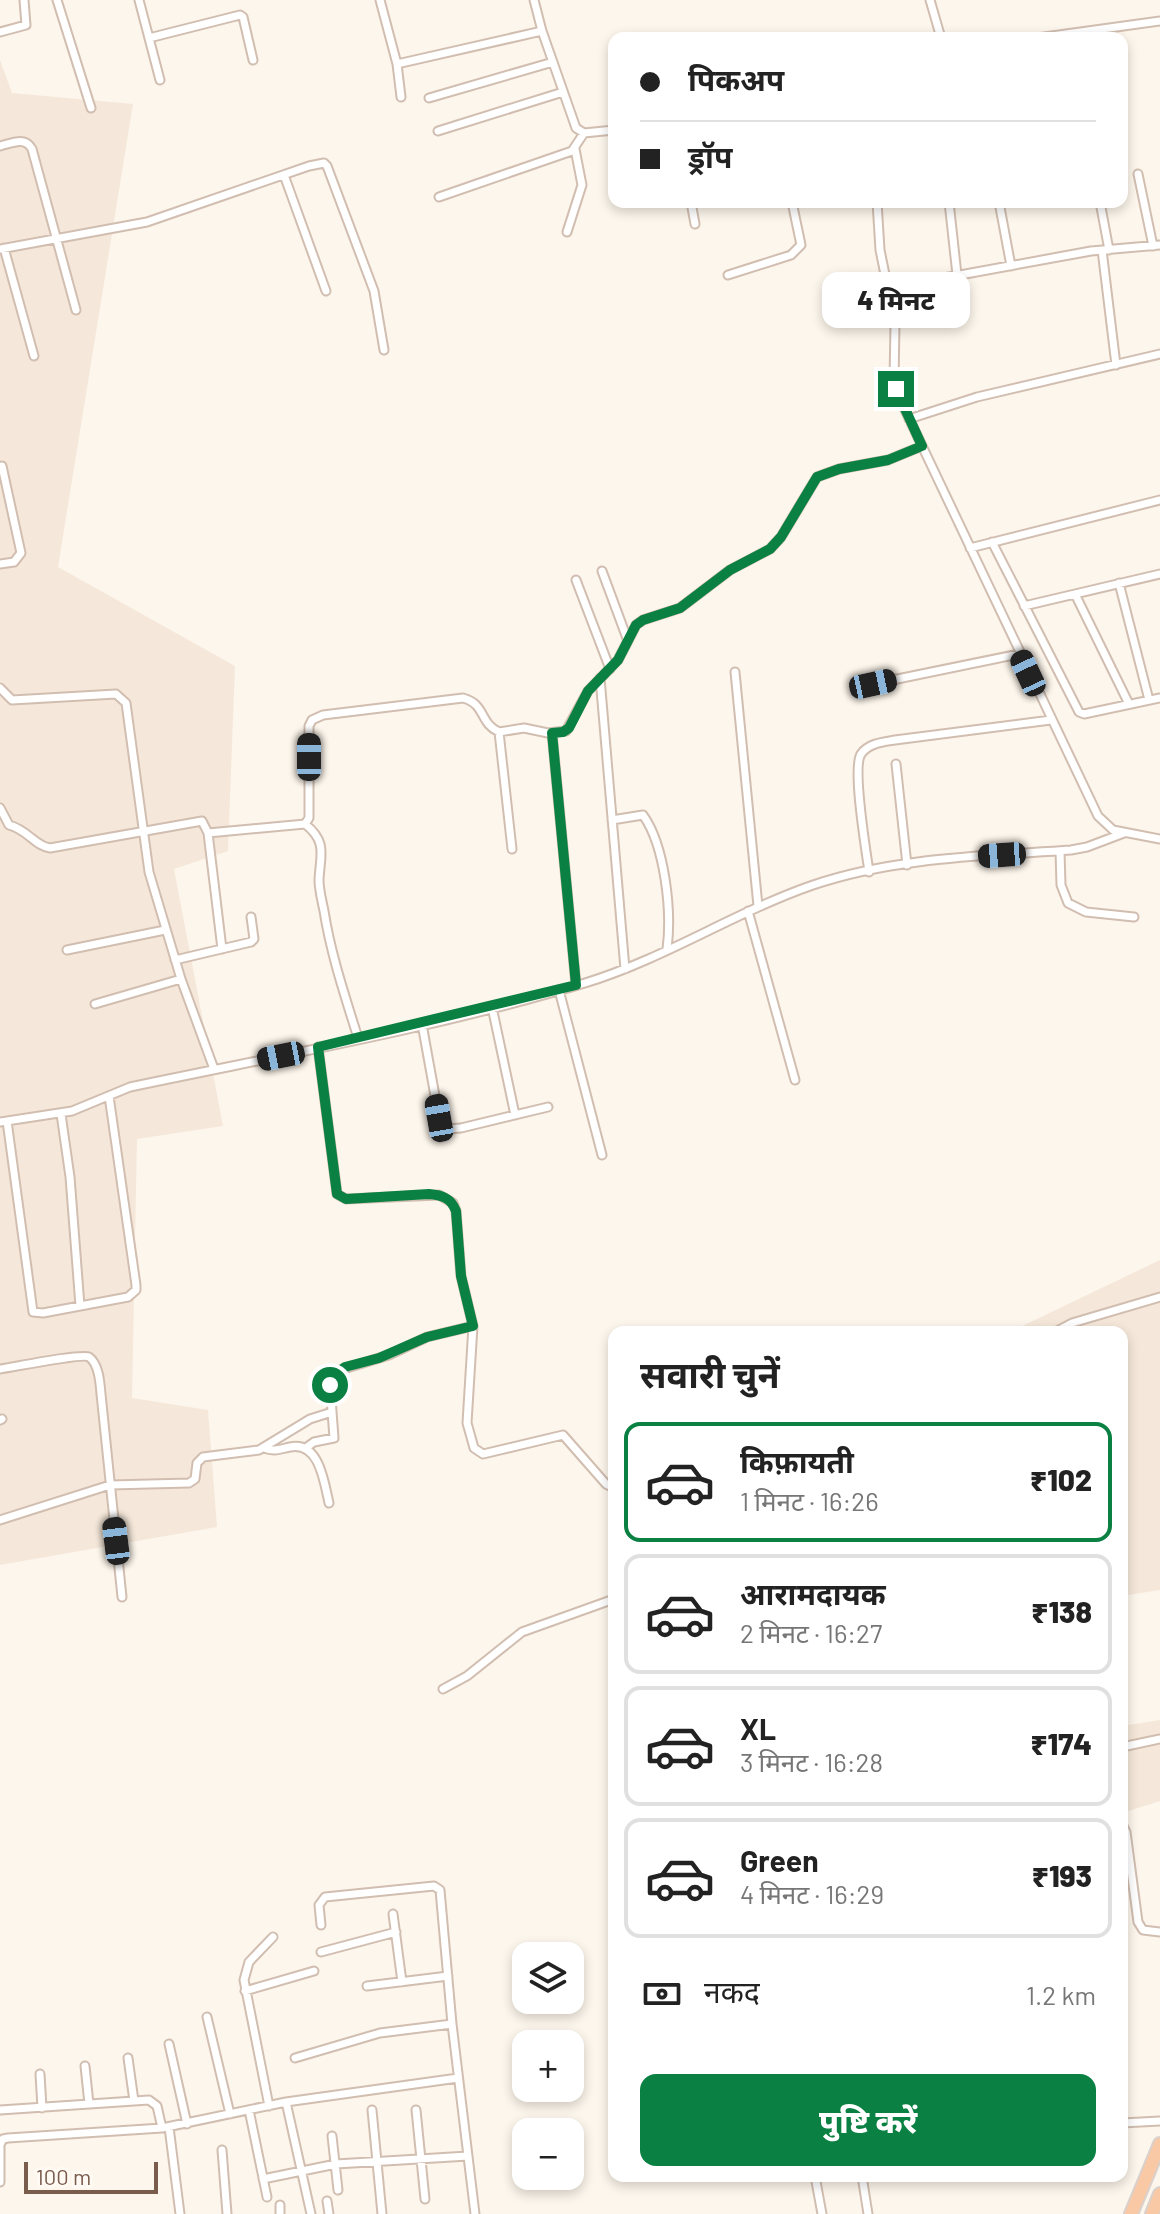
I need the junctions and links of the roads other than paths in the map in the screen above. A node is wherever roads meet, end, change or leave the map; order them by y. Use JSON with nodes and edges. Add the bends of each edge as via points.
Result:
{"nodes":[{"id":1,"x":24,"y":0,"type":"edge"},
{"id":2,"x":57,"y":0,"type":"edge"},
{"id":3,"x":139,"y":0,"type":"edge"},
{"id":4,"x":380,"y":0,"type":"edge"},
{"id":5,"x":534,"y":0,"type":"edge"},
{"id":6,"x":930,"y":0,"type":"edge"},
{"id":7,"x":1160,"y":21,"type":"edge"},
{"id":8,"x":542,"y":31,"type":"junction"},
{"id":9,"x":0,"y":32,"type":"edge"},
{"id":10,"x":939,"y":32,"type":"edge"},
{"id":11,"x":1080,"y":32,"type":"edge"},
{"id":12,"x":149,"y":38,"type":"junction"},
{"id":13,"x":253,"y":60,"type":"dead end"},
{"id":14,"x":553,"y":62,"type":"junction"},
{"id":15,"x":397,"y":64,"type":"junction"},
{"id":16,"x":160,"y":80,"type":"dead end"},
{"id":17,"x":563,"y":92,"type":"junction"},
{"id":18,"x":401,"y":97,"type":"dead end"},
{"id":19,"x":429,"y":98,"type":"dead end"},
{"id":20,"x":91,"y":108,"type":"dead end"},
{"id":21,"x":438,"y":131,"type":"dead end"},
{"id":22,"x":608,"y":131,"type":"edge"},
{"id":23,"x":584,"y":133,"type":"junction"},
{"id":24,"x":0,"y":146,"type":"edge"},
{"id":25,"x":575,"y":149,"type":"junction"},
{"id":26,"x":1138,"y":174,"type":"dead end"},
{"id":27,"x":284,"y":175,"type":"junction"},
{"id":28,"x":439,"y":197,"type":"dead end"},
{"id":29,"x":692,"y":208,"type":"edge"},
{"id":30,"x":793,"y":208,"type":"edge"},
{"id":31,"x":877,"y":208,"type":"edge"},
{"id":32,"x":950,"y":208,"type":"edge"},
{"id":33,"x":1000,"y":208,"type":"edge"},
{"id":34,"x":1101,"y":208,"type":"edge"},
{"id":35,"x":695,"y":224,"type":"dead end"},
{"id":36,"x":567,"y":232,"type":"dead end"},
{"id":37,"x":56,"y":238,"type":"junction"},
{"id":38,"x":1156,"y":246,"type":"edge"},
{"id":39,"x":2,"y":248,"type":"edge"},
{"id":40,"x":1106,"y":250,"type":"junction"},
{"id":41,"x":1011,"y":266,"type":"junction"},
{"id":42,"x":728,"y":275,"type":"dead end"},
{"id":43,"x":957,"y":275,"type":"junction"},
{"id":44,"x":889,"y":288,"type":"junction"},
{"id":45,"x":326,"y":291,"type":"dead end"},
{"id":46,"x":76,"y":310,"type":"dead end"},
{"id":47,"x":384,"y":350,"type":"dead end"},
{"id":48,"x":1160,"y":354,"type":"edge"},
{"id":49,"x":34,"y":356,"type":"dead end"},
{"id":50,"x":1116,"y":365,"type":"junction"},
{"id":51,"x":909,"y":419,"type":"junction"},
{"id":52,"x":922,"y":446,"type":"junction"},
{"id":53,"x":2,"y":466,"type":"dead end"},
{"id":54,"x":1160,"y":500,"type":"edge"},
{"id":55,"x":992,"y":542,"type":"junction"},
{"id":56,"x":970,"y":548,"type":"junction"},
{"id":57,"x":0,"y":564,"type":"edge"},
{"id":58,"x":602,"y":571,"type":"dead end"},
{"id":59,"x":1160,"y":574,"type":"edge"},
{"id":60,"x":576,"y":580,"type":"dead end"},
{"id":61,"x":1119,"y":583,"type":"junction"},
{"id":62,"x":1075,"y":594,"type":"junction"},
{"id":63,"x":1024,"y":606,"type":"junction"},
{"id":64,"x":628,"y":641,"type":"junction"},
{"id":65,"x":1019,"y":654,"type":"junction"},
{"id":66,"x":610,"y":669,"type":"junction"},
{"id":67,"x":735,"y":672,"type":"dead end"},
{"id":68,"x":600,"y":678,"type":"junction"},
{"id":69,"x":873,"y":684,"type":"dead end"},
{"id":70,"x":0,"y":688,"type":"edge"},
{"id":71,"x":1160,"y":698,"type":"edge"},
{"id":72,"x":1149,"y":700,"type":"junction"},
{"id":73,"x":1129,"y":704,"type":"junction"},
{"id":74,"x":1051,"y":720,"type":"junction"},
{"id":75,"x":499,"y":732,"type":"junction"},
{"id":76,"x":552,"y":733,"type":"junction"},
{"id":77,"x":896,"y":764,"type":"dead end"},
{"id":78,"x":0,"y":808,"type":"edge"},
{"id":79,"x":612,"y":820,"type":"junction"},
{"id":80,"x":305,"y":824,"type":"junction"},
{"id":81,"x":145,"y":830,"type":"junction"},
{"id":82,"x":208,"y":833,"type":"junction"},
{"id":83,"x":1124,"y":833,"type":"junction"},
{"id":84,"x":1160,"y":839,"type":"edge"},
{"id":85,"x":512,"y":849,"type":"dead end"},
{"id":86,"x":1060,"y":851,"type":"junction"},
{"id":87,"x":907,"y":865,"type":"junction"},
{"id":88,"x":869,"y":872,"type":"junction"},
{"id":89,"x":758,"y":906,"type":"junction"},
{"id":90,"x":748,"y":911,"type":"junction"},
{"id":91,"x":251,"y":917,"type":"dead end"},
{"id":92,"x":1134,"y":917,"type":"dead end"},
{"id":93,"x":165,"y":930,"type":"junction"},
{"id":94,"x":222,"y":949,"type":"junction"},
{"id":95,"x":667,"y":949,"type":"junction"},
{"id":96,"x":67,"y":950,"type":"dead end"},
{"id":97,"x":175,"y":960,"type":"junction"},
{"id":98,"x":625,"y":969,"type":"junction"},
{"id":99,"x":181,"y":979,"type":"junction"},
{"id":100,"x":576,"y":985,"type":"junction"},
{"id":101,"x":559,"y":990,"type":"junction"},
{"id":102,"x":95,"y":1004,"type":"dead end"},
{"id":103,"x":492,"y":1007,"type":"junction"},
{"id":104,"x":422,"y":1024,"type":"junction"},
{"id":105,"x":358,"y":1038,"type":"junction"},
{"id":106,"x":318,"y":1047,"type":"junction"},
{"id":107,"x":214,"y":1069,"type":"junction"},
{"id":108,"x":795,"y":1080,"type":"dead end"},
{"id":109,"x":109,"y":1096,"type":"junction"},
{"id":110,"x":548,"y":1107,"type":"dead end"},
{"id":111,"x":61,"y":1114,"type":"junction"},
{"id":112,"x":515,"y":1115,"type":"junction"},
{"id":113,"x":4,"y":1122,"type":"edge"},
{"id":114,"x":602,"y":1155,"type":"dead end"},
{"id":115,"x":1160,"y":1297,"type":"edge"},
{"id":116,"x":80,"y":1306,"type":"junction"},
{"id":117,"x":473,"y":1326,"type":"junction"},
{"id":118,"x":1066,"y":1326,"type":"edge"},
{"id":119,"x":0,"y":1369,"type":"edge"},
{"id":120,"x":332,"y":1412,"type":"junction"},
{"id":121,"x":307,"y":1447,"type":"junction"},
{"id":122,"x":264,"y":1448,"type":"junction"},
{"id":123,"x":110,"y":1485,"type":"junction"},
{"id":124,"x":608,"y":1485,"type":"edge"},
{"id":125,"x":329,"y":1503,"type":"dead end"},
{"id":126,"x":0,"y":1520,"type":"edge"},
{"id":127,"x":122,"y":1597,"type":"dead end"},
{"id":128,"x":608,"y":1601,"type":"edge"},
{"id":129,"x":443,"y":1689,"type":"dead end"},
{"id":130,"x":1160,"y":1739,"type":"edge"},
{"id":131,"x":1128,"y":1746,"type":"edge"},
{"id":132,"x":1128,"y":1847,"type":"edge"},
{"id":133,"x":393,"y":1914,"type":"dead end"},
{"id":134,"x":321,"y":1925,"type":"dead end"},
{"id":135,"x":396,"y":1932,"type":"junction"},
{"id":136,"x":1160,"y":1932,"type":"edge"},
{"id":137,"x":273,"y":1937,"type":"dead end"},
{"id":138,"x":321,"y":1952,"type":"dead end"},
{"id":139,"x":314,"y":1971,"type":"dead end"},
{"id":140,"x":448,"y":1976,"type":"junction"},
{"id":141,"x":402,"y":1982,"type":"junction"},
{"id":142,"x":367,"y":1986,"type":"dead end"},
{"id":143,"x":245,"y":1991,"type":"junction"},
{"id":144,"x":207,"y":2017,"type":"dead end"},
{"id":145,"x":452,"y":2024,"type":"junction"},
{"id":146,"x":169,"y":2044,"type":"dead end"},
{"id":147,"x":128,"y":2058,"type":"dead end"},
{"id":148,"x":295,"y":2058,"type":"dead end"},
{"id":149,"x":85,"y":2066,"type":"dead end"},
{"id":150,"x":40,"y":2074,"type":"dead end"},
{"id":151,"x":458,"y":2078,"type":"junction"},
{"id":152,"x":134,"y":2101,"type":"junction"},
{"id":153,"x":286,"y":2102,"type":"junction"},
{"id":154,"x":89,"y":2104,"type":"junction"},
{"id":155,"x":269,"y":2106,"type":"junction"},
{"id":156,"x":42,"y":2108,"type":"junction"},
{"id":157,"x":0,"y":2110,"type":"edge"},
{"id":158,"x":249,"y":2110,"type":"junction"},
{"id":159,"x":372,"y":2110,"type":"dead end"},
{"id":160,"x":416,"y":2110,"type":"dead end"},
{"id":161,"x":230,"y":2114,"type":"junction"},
{"id":162,"x":1160,"y":2121,"type":"edge"},
{"id":163,"x":1128,"y":2123,"type":"edge"},
{"id":164,"x":187,"y":2124,"type":"junction"},
{"id":165,"x":165,"y":2128,"type":"junction"},
{"id":166,"x":332,"y":2136,"type":"dead end"},
{"id":167,"x":1160,"y":2144,"type":"edge"},
{"id":168,"x":0,"y":2146,"type":"edge"},
{"id":169,"x":222,"y":2150,"type":"dead end"},
{"id":170,"x":468,"y":2156,"type":"junction"},
{"id":171,"x":420,"y":2158,"type":"junction"},
{"id":172,"x":377,"y":2161,"type":"junction"},
{"id":173,"x":336,"y":2164,"type":"junction"},
{"id":174,"x":300,"y":2171,"type":"junction"},
{"id":175,"x":263,"y":2179,"type":"junction"},
{"id":176,"x":0,"y":2182,"type":"edge"},
{"id":177,"x":816,"y":2182,"type":"edge"},
{"id":178,"x":863,"y":2182,"type":"edge"},
{"id":179,"x":338,"y":2190,"type":"dead end"},
{"id":180,"x":1160,"y":2194,"type":"edge"},
{"id":181,"x":267,"y":2197,"type":"dead end"},
{"id":182,"x":425,"y":2199,"type":"dead end"},
{"id":183,"x":327,"y":2201,"type":"dead end"},
{"id":184,"x":180,"y":2214,"type":"edge"},
{"id":185,"x":227,"y":2214,"type":"edge"},
{"id":186,"x":311,"y":2214,"type":"edge"},
{"id":187,"x":329,"y":2214,"type":"edge"},
{"id":188,"x":382,"y":2214,"type":"edge"},
{"id":189,"x":475,"y":2214,"type":"edge"},
{"id":190,"x":822,"y":2214,"type":"edge"},
{"id":191,"x":868,"y":2214,"type":"edge"},
{"id":192,"x":1131,"y":2214,"type":"edge"},
{"id":193,"x":1152,"y":2214,"type":"edge"}],
"edges":[{"from":1,"to":9,"type":"street","via":[[26,25]]},
{"from":2,"to":20,"type":"street"},
{"from":3,"to":12,"type":"street"},
{"from":4,"to":15,"type":"street"},
{"from":5,"to":8,"type":"street"},
{"from":6,"to":10,"type":"street"},
{"from":7,"to":11,"type":"street"},
{"from":8,"to":14,"type":"street"},
{"from":8,"to":15,"type":"street"},
{"from":12,"to":13,"type":"street","via":[[240,15]]},
{"from":12,"to":16,"type":"street"},
{"from":14,"to":17,"type":"street"},
{"from":14,"to":19,"type":"street"},
{"from":15,"to":18,"type":"street"},
{"from":17,"to":21,"type":"street"},
{"from":17,"to":23,"type":"street","via":[[576,128]]},
{"from":22,"to":23,"type":"street"},
{"from":23,"to":25,"type":"street"},
{"from":24,"to":37,"type":"street","via":[[29,143]]},
{"from":25,"to":28,"type":"street"},
{"from":25,"to":36,"type":"street","via":[[582,185]]},
{"from":26,"to":38,"type":"street"},
{"from":27,"to":37,"type":"street","via":[[147,222]]},
{"from":27,"to":45,"type":"street"},
{"from":27,"to":47,"type":"street","via":[[319,162],[327,166],[374,291]]},
{"from":29,"to":35,"type":"street"},
{"from":30,"to":42,"type":"street","via":[[799,250]]},
{"from":31,"to":44,"type":"street"},
{"from":32,"to":43,"type":"street"},
{"from":33,"to":41,"type":"street"},
{"from":34,"to":40,"type":"street"},
{"from":37,"to":39,"type":"street"},
{"from":37,"to":46,"type":"street"},
{"from":38,"to":40,"type":"street"},
{"from":39,"to":49,"type":"street"},
{"from":40,"to":41,"type":"street"},
{"from":40,"to":50,"type":"street"},
{"from":41,"to":43,"type":"street"},
{"from":43,"to":44,"type":"street"},
{"from":44,"to":51,"type":"street","via":[[895,324],[894,381]]},
{"from":48,"to":50,"type":"street"},
{"from":50,"to":51,"type":"street","via":[[977,397]]},
{"from":51,"to":52,"type":"street"},
{"from":52,"to":56,"type":"street"},
{"from":52,"to":64,"type":"street","via":[[817,477],[770,549],[730,570],[680,608],[643,620]]},
{"from":53,"to":57,"type":"street","via":[[21,553],[14,562]]},
{"from":54,"to":55,"type":"street"},
{"from":55,"to":56,"type":"street"},
{"from":55,"to":63,"type":"street"},
{"from":56,"to":65,"type":"street"},
{"from":58,"to":64,"type":"street"},
{"from":59,"to":61,"type":"street"},
{"from":60,"to":66,"type":"street"},
{"from":61,"to":62,"type":"street"},
{"from":61,"to":72,"type":"street"},
{"from":62,"to":63,"type":"street"},
{"from":62,"to":73,"type":"street"},
{"from":63,"to":73,"type":"street","via":[[1079,712]]},
{"from":64,"to":66,"type":"street"},
{"from":65,"to":69,"type":"street"},
{"from":65,"to":74,"type":"street"},
{"from":66,"to":68,"type":"street"},
{"from":67,"to":89,"type":"street"},
{"from":68,"to":76,"type":"street","via":[[569,728]]},
{"from":68,"to":79,"type":"street"},
{"from":70,"to":81,"type":"street","via":[[7,698],[18,700],[121,696],[128,710]]},
{"from":71,"to":72,"type":"street"},
{"from":72,"to":73,"type":"street"},
{"from":74,"to":83,"type":"street","via":[[1098,816],[1107,827]]},
{"from":74,"to":88,"type":"street","via":[[895,740],[864,750],[857,766]]},
{"from":75,"to":76,"type":"street","via":[[524,728]]},
{"from":75,"to":80,"type":"street","via":[[487,724],[478,705],[463,698],[317,717],[309,726]]},
{"from":75,"to":85,"type":"street"},
{"from":76,"to":100,"type":"street"},
{"from":77,"to":87,"type":"street"},
{"from":78,"to":81,"type":"street","via":[[9,825],[25,830],[43,847]]},
{"from":79,"to":95,"type":"street","via":[[645,816],[659,850],[669,924]]},
{"from":79,"to":98,"type":"street"},
{"from":80,"to":82,"type":"street"},
{"from":80,"to":105,"type":"street","via":[[322,851],[319,883],[326,928]]},
{"from":81,"to":82,"type":"street","via":[[198,821],[205,823]]},
{"from":81,"to":93,"type":"street","via":[[149,872]]},
{"from":82,"to":94,"type":"street"},
{"from":83,"to":84,"type":"street"},
{"from":83,"to":86,"type":"street"},
{"from":86,"to":87,"type":"street"},
{"from":86,"to":92,"type":"street","via":[[1061,885],[1068,903],[1086,912]]},
{"from":87,"to":88,"type":"street"},
{"from":88,"to":89,"type":"street"},
{"from":89,"to":90,"type":"street"},
{"from":90,"to":95,"type":"street"},
{"from":90,"to":108,"type":"street"},
{"from":91,"to":94,"type":"street","via":[[254,939]]},
{"from":93,"to":96,"type":"street"},
{"from":93,"to":97,"type":"street"},
{"from":94,"to":97,"type":"street"},
{"from":95,"to":98,"type":"street"},
{"from":97,"to":99,"type":"street"},
{"from":98,"to":100,"type":"street"},
{"from":99,"to":102,"type":"street"},
{"from":99,"to":107,"type":"street"},
{"from":100,"to":101,"type":"street"},
{"from":101,"to":103,"type":"street"},
{"from":101,"to":114,"type":"street"},
{"from":103,"to":104,"type":"street"},
{"from":103,"to":112,"type":"street"},
{"from":104,"to":105,"type":"street"},
{"from":104,"to":112,"type":"street","via":[[442,1125],[461,1128]]},
{"from":105,"to":106,"type":"street"},
{"from":106,"to":107,"type":"street"},
{"from":106,"to":117,"type":"street","via":[[337,1194],[346,1199],[429,1194],[453,1203]]},
{"from":107,"to":109,"type":"street"},
{"from":109,"to":111,"type":"street"},
{"from":109,"to":116,"type":"street","via":[[136,1290],[128,1297]]},
{"from":110,"to":112,"type":"street"},
{"from":111,"to":113,"type":"street"},
{"from":111,"to":116,"type":"street"},
{"from":113,"to":116,"type":"street","via":[[33,1312]]},
{"from":115,"to":118,"type":"street"},
{"from":117,"to":120,"type":"street","via":[[427,1337],[337,1371],[330,1385]]},
{"from":117,"to":124,"type":"street","via":[[467,1426],[474,1448],[483,1454],[563,1435]]},
{"from":119,"to":123,"type":"street","via":[[78,1355],[90,1358],[101,1394]]},
{"from":120,"to":121,"type":"street","via":[[334,1438]]},
{"from":120,"to":122,"type":"street","via":[[310,1419]]},
{"from":121,"to":122,"type":"street"},
{"from":121,"to":125,"type":"street"},
{"from":122,"to":123,"type":"street","via":[[199,1459],[189,1483]]},
{"from":123,"to":126,"type":"street"},
{"from":123,"to":127,"type":"street"},
{"from":128,"to":129,"type":"street","via":[[522,1632]]},
{"from":130,"to":131,"type":"street"},
{"from":132,"to":136,"type":"street","via":[[1138,1922],[1143,1930]]},
{"from":133,"to":135,"type":"street"},
{"from":134,"to":140,"type":"street","via":[[319,1905],[325,1897],[438,1887]]},
{"from":135,"to":138,"type":"street"},
{"from":135,"to":141,"type":"street"},
{"from":137,"to":143,"type":"street","via":[[246,1968]]},
{"from":139,"to":143,"type":"street"},
{"from":140,"to":141,"type":"street"},
{"from":140,"to":145,"type":"street"},
{"from":141,"to":142,"type":"street"},
{"from":143,"to":155,"type":"street"},
{"from":144,"to":161,"type":"street"},
{"from":145,"to":148,"type":"street","via":[[380,2033]]},
{"from":145,"to":151,"type":"street"},
{"from":146,"to":164,"type":"street"},
{"from":147,"to":152,"type":"street"},
{"from":149,"to":154,"type":"street"},
{"from":150,"to":156,"type":"street"},
{"from":151,"to":153,"type":"street"},
{"from":151,"to":170,"type":"street"},
{"from":152,"to":154,"type":"street"},
{"from":152,"to":165,"type":"street","via":[[153,2102]]},
{"from":153,"to":155,"type":"street"},
{"from":153,"to":174,"type":"street"},
{"from":154,"to":156,"type":"street"},
{"from":155,"to":158,"type":"street"},
{"from":156,"to":157,"type":"street"},
{"from":158,"to":161,"type":"street"},
{"from":158,"to":175,"type":"street"},
{"from":159,"to":172,"type":"street"},
{"from":160,"to":171,"type":"street"},
{"from":161,"to":164,"type":"street"},
{"from":162,"to":163,"type":"street"},
{"from":164,"to":165,"type":"street"},
{"from":165,"to":168,"type":"street","via":[[8,2138]]},
{"from":165,"to":184,"type":"street"},
{"from":166,"to":173,"type":"street"},
{"from":167,"to":192,"type":"highway"},
{"from":168,"to":176,"type":"street"},
{"from":169,"to":185,"type":"street"},
{"from":170,"to":171,"type":"street"},
{"from":170,"to":189,"type":"street"},
{"from":171,"to":172,"type":"street"},
{"from":171,"to":182,"type":"street"},
{"from":172,"to":173,"type":"street"},
{"from":172,"to":188,"type":"street"},
{"from":173,"to":174,"type":"street"},
{"from":173,"to":179,"type":"street"},
{"from":174,"to":175,"type":"street"},
{"from":174,"to":186,"type":"street"},
{"from":175,"to":181,"type":"street"},
{"from":177,"to":190,"type":"street"},
{"from":178,"to":191,"type":"street"},
{"from":180,"to":193,"type":"highway"},
{"from":183,"to":187,"type":"street"}]}
